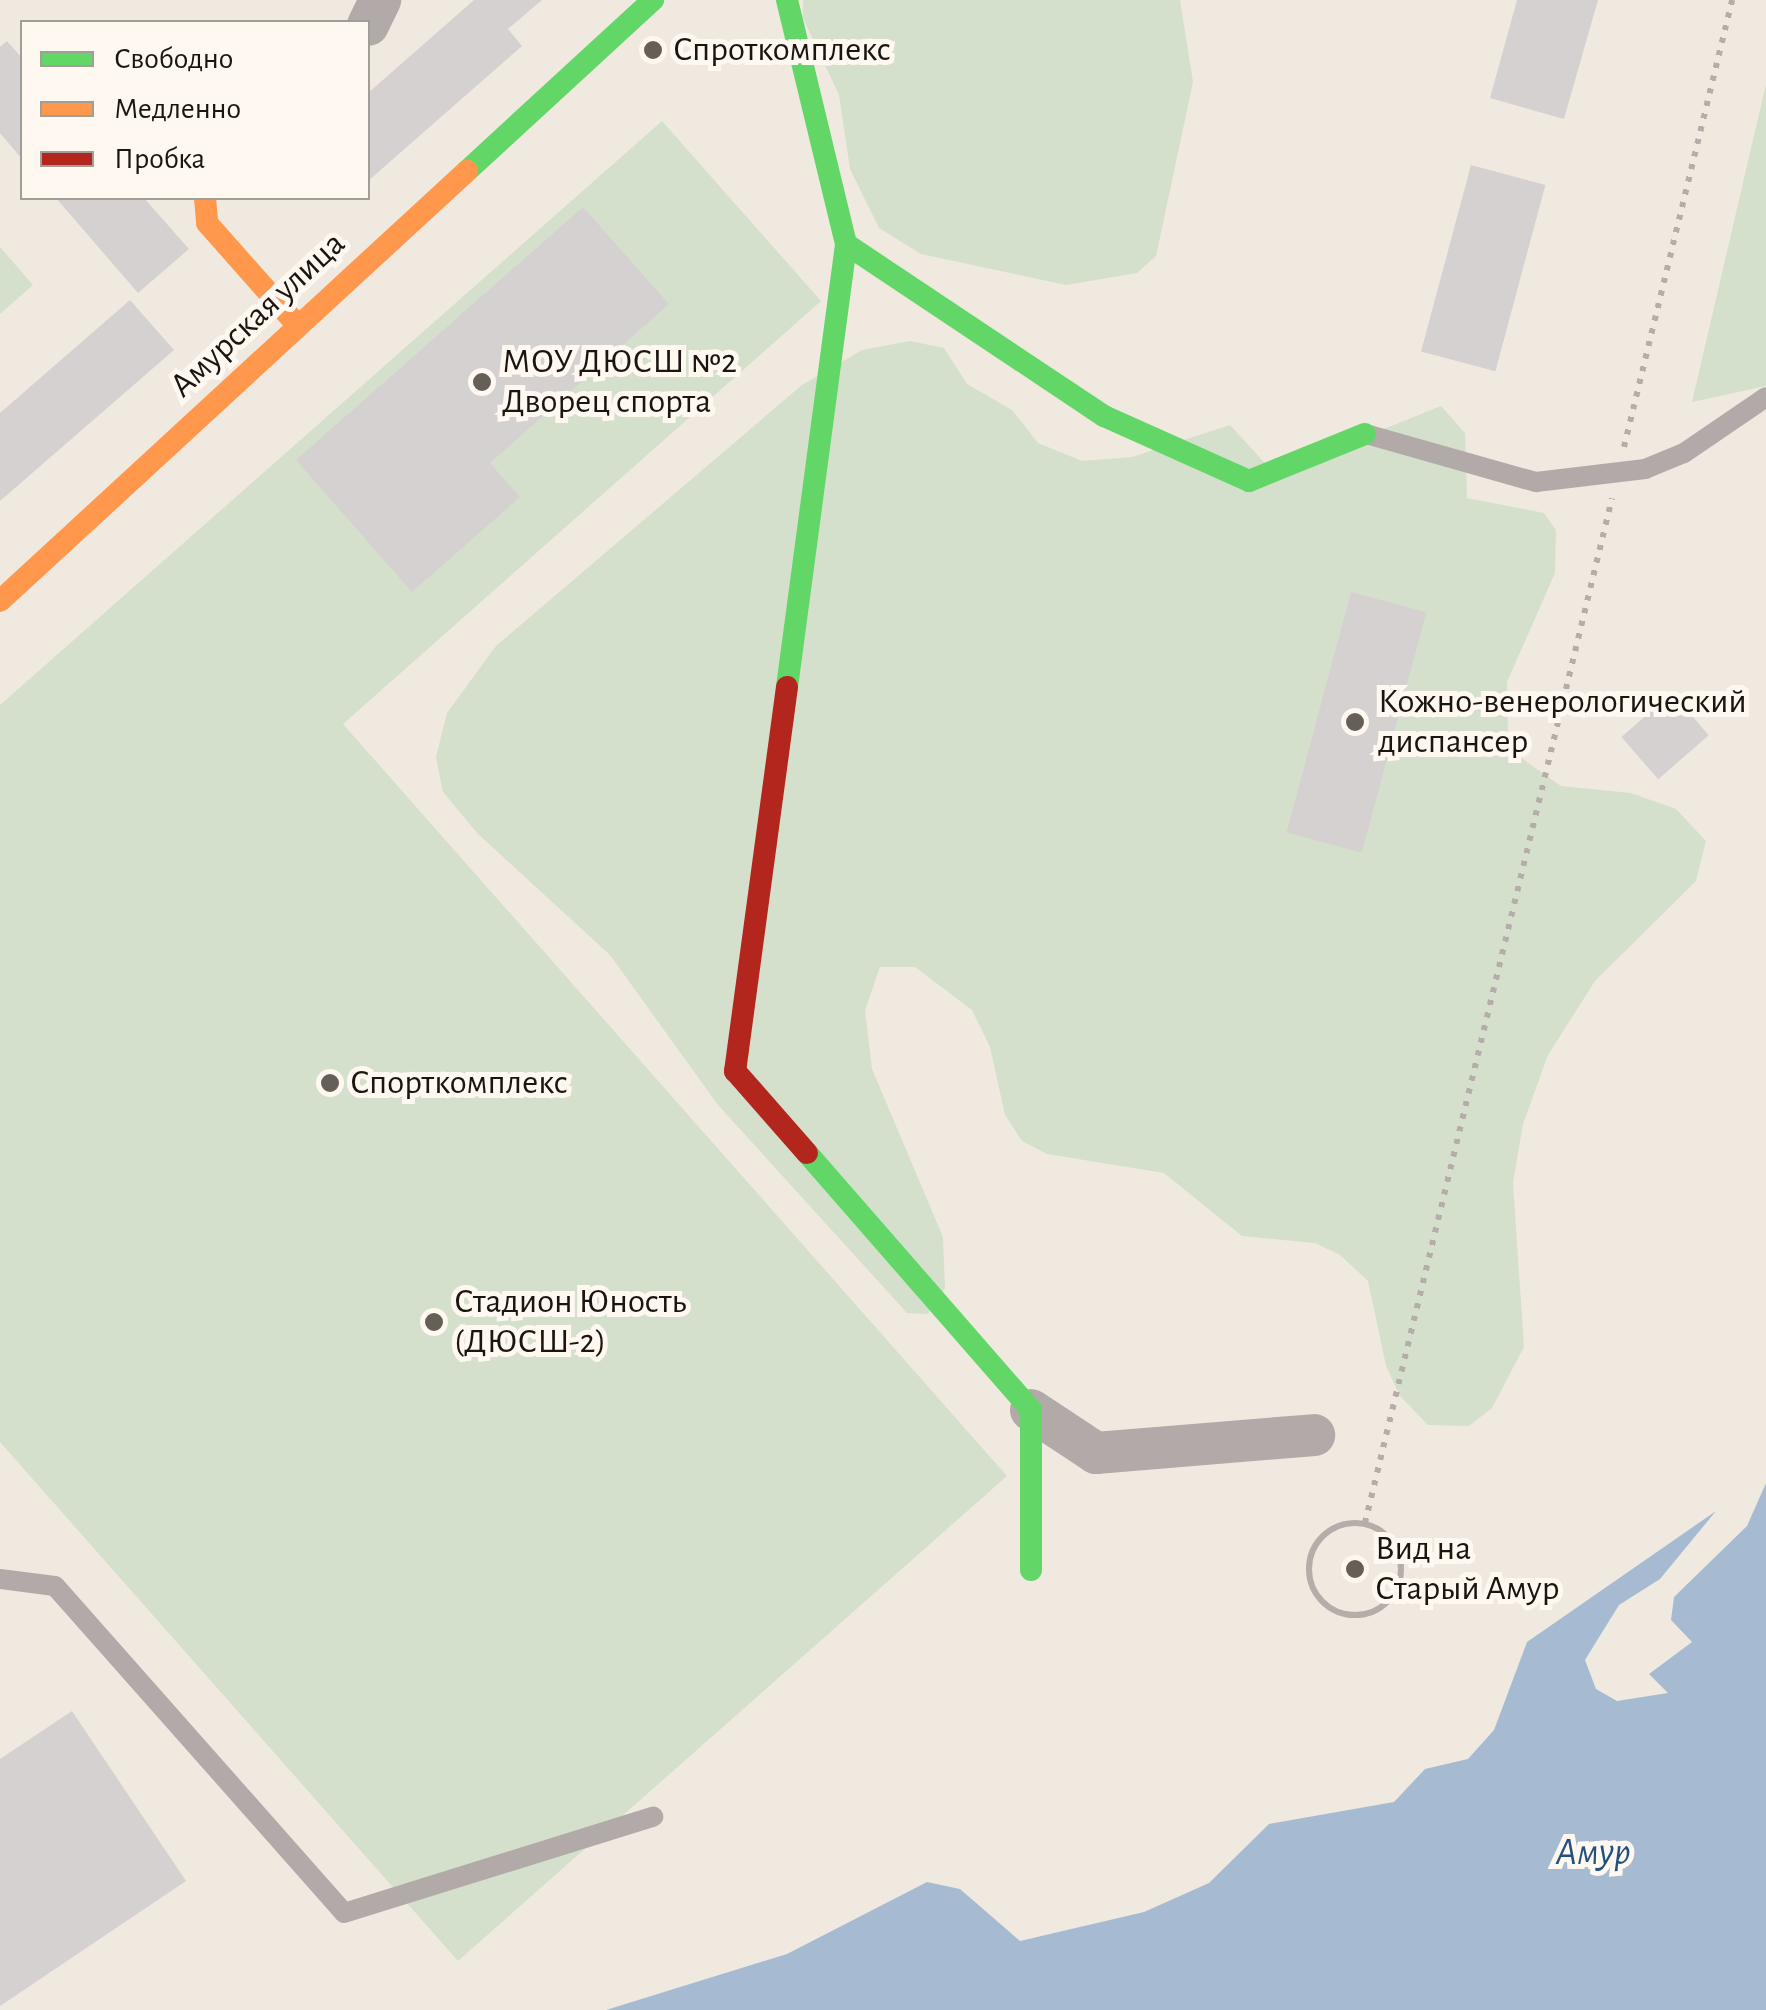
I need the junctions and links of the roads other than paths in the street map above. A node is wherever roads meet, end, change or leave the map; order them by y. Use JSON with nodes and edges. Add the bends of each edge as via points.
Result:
{"nodes":[{"id":1,"x":653,"y":0,"type":"edge"},
{"id":2,"x":787,"y":0,"type":"edge"},
{"id":3,"x":205,"y":200,"type":"edge"},
{"id":4,"x":846,"y":244,"type":"junction"},
{"id":5,"x":298,"y":326,"type":"junction"},
{"id":6,"x":1766,"y":397,"type":"edge"},
{"id":7,"x":1364,"y":434,"type":"joint"},
{"id":8,"x":0,"y":602,"type":"edge"},
{"id":9,"x":1031,"y":1410,"type":"junction"},
{"id":10,"x":1314,"y":1435,"type":"dead end"},
{"id":11,"x":1032,"y":1570,"type":"dead end"},
{"id":12,"x":0,"y":1579,"type":"edge"},
{"id":13,"x":653,"y":1816,"type":"dead end"}],
"edges":[{"from":1,"to":5,"type":"street","name":"Амурская улица"},
{"from":2,"to":4,"type":"street"},
{"from":3,"to":5,"type":"street","via":[[207,223]]},
{"from":4,"to":7,"type":"street","via":[[1104,416],[1249,481]]},
{"from":4,"to":9,"type":"street","via":[[735,1072]]},
{"from":5,"to":8,"type":"street","name":"Амурская улица"},
{"from":6,"to":7,"type":"lane","via":[[1684,453],[1618,472],[1536,482]]},
{"from":9,"to":10,"type":"street","via":[[1096,1453]]},
{"from":9,"to":11,"type":"street"},
{"from":12,"to":13,"type":"lane","via":[[55,1586],[344,1913]]}]}
